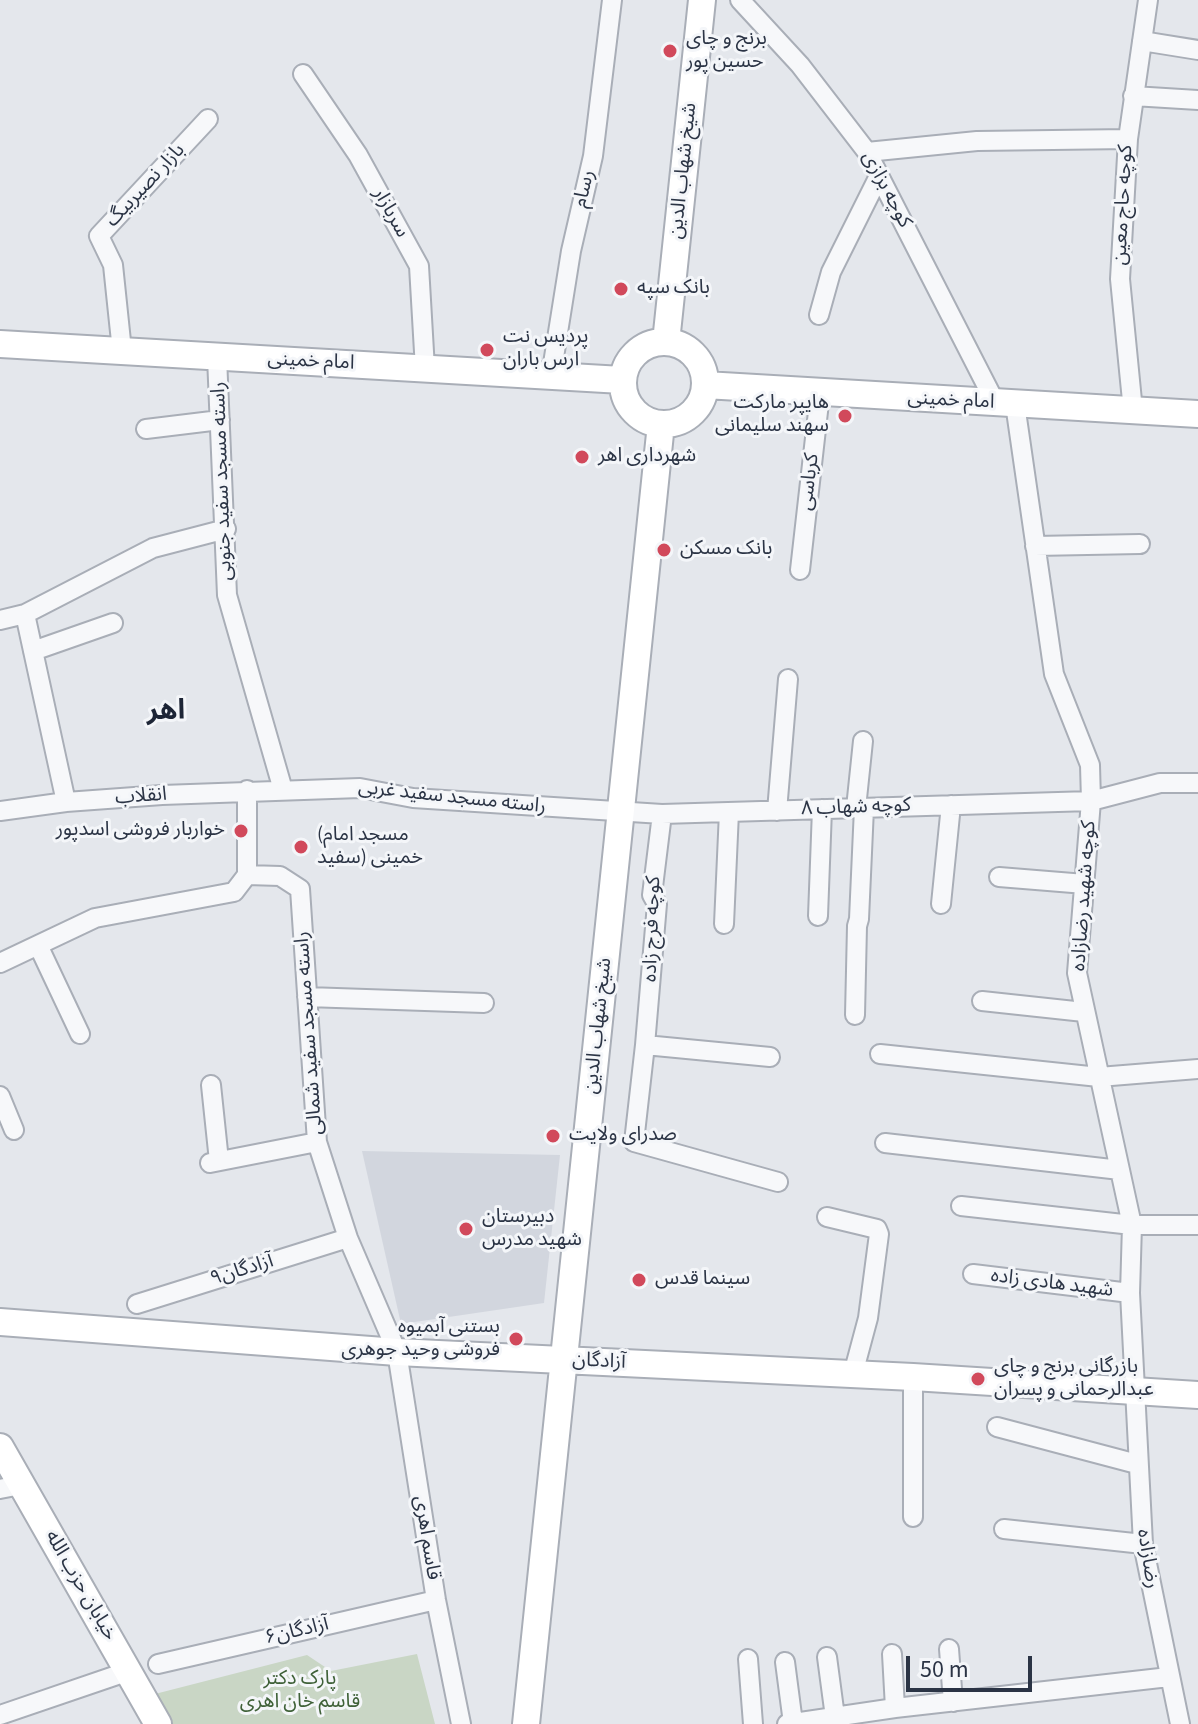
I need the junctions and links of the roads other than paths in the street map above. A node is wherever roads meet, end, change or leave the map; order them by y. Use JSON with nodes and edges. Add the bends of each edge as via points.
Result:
{"nodes":[{"id":1,"x":612,"y":0,"type":"edge"},
{"id":2,"x":702,"y":0,"type":"edge"},
{"id":3,"x":740,"y":0,"type":"edge"},
{"id":4,"x":1148,"y":0,"type":"edge"},
{"id":5,"x":1142,"y":41,"type":"junction"},
{"id":6,"x":1198,"y":50,"type":"edge"},
{"id":7,"x":303,"y":74,"type":"dead end"},
{"id":8,"x":1133,"y":96,"type":"junction"},
{"id":9,"x":1198,"y":100,"type":"edge"},
{"id":10,"x":208,"y":119,"type":"dead end"},
{"id":11,"x":1128,"y":139,"type":"junction"},
{"id":12,"x":867,"y":152,"type":"junction"},
{"id":13,"x":879,"y":176,"type":"junction"},
{"id":14,"x":819,"y":315,"type":"dead end"},
{"id":15,"x":667,"y":331,"type":"junction"},
{"id":16,"x":0,"y":344,"type":"edge"},
{"id":17,"x":122,"y":351,"type":"junction"},
{"id":18,"x":217,"y":357,"type":"junction"},
{"id":19,"x":425,"y":369,"type":"junction"},
{"id":20,"x":551,"y":376,"type":"junction"},
{"id":21,"x":622,"y":380,"type":"junction"},
{"id":22,"x":718,"y":386,"type":"junction"},
{"id":23,"x":820,"y":394,"type":"junction"},
{"id":24,"x":1006,"y":404,"type":"junction"},
{"id":25,"x":1133,"y":411,"type":"junction"},
{"id":26,"x":1198,"y":414,"type":"edge"},
{"id":27,"x":220,"y":420,"type":"junction"},
{"id":28,"x":661,"y":424,"type":"junction"},
{"id":29,"x":146,"y":429,"type":"dead end"},
{"id":30,"x":226,"y":529,"type":"junction"},
{"id":31,"x":1140,"y":544,"type":"dead end"},
{"id":32,"x":1035,"y":546,"type":"junction"},
{"id":33,"x":800,"y":570,"type":"dead end"},
{"id":34,"x":25,"y":614,"type":"junction"},
{"id":35,"x":0,"y":620,"type":"edge"},
{"id":36,"x":113,"y":623,"type":"dead end"},
{"id":37,"x":33,"y":651,"type":"junction"},
{"id":38,"x":788,"y":679,"type":"dead end"},
{"id":39,"x":863,"y":741,"type":"dead end"},
{"id":40,"x":1198,"y":783,"type":"edge"},
{"id":41,"x":247,"y":790,"type":"junction"},
{"id":42,"x":283,"y":790,"type":"junction"},
{"id":43,"x":1091,"y":801,"type":"junction"},
{"id":44,"x":66,"y":802,"type":"junction"},
{"id":45,"x":951,"y":805,"type":"junction"},
{"id":46,"x":860,"y":808,"type":"junction"},
{"id":47,"x":822,"y":809,"type":"junction"},
{"id":48,"x":0,"y":811,"type":"edge"},
{"id":49,"x":777,"y":811,"type":"junction"},
{"id":50,"x":729,"y":812,"type":"junction"},
{"id":51,"x":621,"y":814,"type":"junction"},
{"id":52,"x":662,"y":814,"type":"junction"},
{"id":53,"x":247,"y":875,"type":"junction"},
{"id":54,"x":999,"y":877,"type":"dead end"},
{"id":55,"x":1085,"y":884,"type":"junction"},
{"id":56,"x":941,"y":904,"type":"dead end"},
{"id":57,"x":818,"y":916,"type":"dead end"},
{"id":58,"x":724,"y":924,"type":"dead end"},
{"id":59,"x":38,"y":945,"type":"junction"},
{"id":60,"x":0,"y":963,"type":"edge"},
{"id":61,"x":307,"y":997,"type":"junction"},
{"id":62,"x":982,"y":1001,"type":"dead end"},
{"id":63,"x":484,"y":1003,"type":"dead end"},
{"id":64,"x":1084,"y":1012,"type":"junction"},
{"id":65,"x":855,"y":1015,"type":"dead end"},
{"id":66,"x":80,"y":1034,"type":"dead end"},
{"id":67,"x":645,"y":1045,"type":"junction"},
{"id":68,"x":880,"y":1054,"type":"dead end"},
{"id":69,"x":770,"y":1057,"type":"dead end"},
{"id":70,"x":1198,"y":1069,"type":"edge"},
{"id":71,"x":1099,"y":1077,"type":"junction"},
{"id":72,"x":211,"y":1085,"type":"dead end"},
{"id":73,"x":0,"y":1096,"type":"edge"},
{"id":74,"x":14,"y":1130,"type":"dead end"},
{"id":75,"x":317,"y":1142,"type":"junction"},
{"id":76,"x":885,"y":1143,"type":"dead end"},
{"id":77,"x":1120,"y":1170,"type":"junction"},
{"id":78,"x":778,"y":1182,"type":"dead end"},
{"id":79,"x":961,"y":1206,"type":"dead end"},
{"id":80,"x":827,"y":1217,"type":"dead end"},
{"id":81,"x":1132,"y":1225,"type":"junction"},
{"id":82,"x":1198,"y":1225,"type":"edge"},
{"id":83,"x":348,"y":1238,"type":"junction"},
{"id":84,"x":973,"y":1274,"type":"dead end"},
{"id":85,"x":1130,"y":1293,"type":"junction"},
{"id":86,"x":137,"y":1304,"type":"dead end"},
{"id":87,"x":0,"y":1322,"type":"edge"},
{"id":88,"x":397,"y":1352,"type":"junction"},
{"id":89,"x":564,"y":1360,"type":"junction"},
{"id":90,"x":853,"y":1374,"type":"junction"},
{"id":91,"x":913,"y":1377,"type":"junction"},
{"id":92,"x":1134,"y":1392,"type":"junction"},
{"id":93,"x":1198,"y":1395,"type":"edge"},
{"id":94,"x":997,"y":1427,"type":"dead end"},
{"id":95,"x":0,"y":1447,"type":"edge"},
{"id":96,"x":1137,"y":1464,"type":"junction"},
{"id":97,"x":10,"y":1487,"type":"edge"},
{"id":98,"x":913,"y":1517,"type":"dead end"},
{"id":99,"x":1004,"y":1529,"type":"dead end"},
{"id":100,"x":1143,"y":1544,"type":"junction"},
{"id":101,"x":436,"y":1600,"type":"junction"},
{"id":102,"x":949,"y":1649,"type":"dead end"},
{"id":103,"x":892,"y":1654,"type":"dead end"},
{"id":104,"x":827,"y":1657,"type":"dead end"},
{"id":105,"x":748,"y":1659,"type":"dead end"},
{"id":106,"x":785,"y":1662,"type":"dead end"},
{"id":107,"x":158,"y":1664,"type":"dead end"},
{"id":108,"x":129,"y":1671,"type":"junction"},
{"id":109,"x":1169,"y":1677,"type":"junction"},
{"id":110,"x":953,"y":1702,"type":"junction"},
{"id":111,"x":895,"y":1708,"type":"junction"},
{"id":112,"x":0,"y":1715,"type":"edge"},
{"id":113,"x":929,"y":1715,"type":"edge"},
{"id":114,"x":835,"y":1717,"type":"junction"},
{"id":115,"x":790,"y":1723,"type":"edge"},
{"id":116,"x":158,"y":1724,"type":"edge"},
{"id":117,"x":461,"y":1724,"type":"edge"},
{"id":118,"x":526,"y":1724,"type":"edge"},
{"id":119,"x":753,"y":1724,"type":"edge"},
{"id":120,"x":1180,"y":1724,"type":"edge"}],
"edges":[{"from":1,"to":20,"type":"street","name":"رسام","via":[[593,156]]},
{"from":2,"to":15,"type":"street","name":"شیخ شهاب الدین"},
{"from":3,"to":12,"type":"street","name":"کوچه بزازی","via":[[800,65]]},
{"from":4,"to":5,"type":"street","name":"کوچه حاج معین"},
{"from":5,"to":6,"type":"street"},
{"from":5,"to":8,"type":"street","name":"کوچه حاج معین"},
{"from":7,"to":19,"type":"street","name":"سربازار","via":[[358,155],[419,266]]},
{"from":8,"to":9,"type":"street"},
{"from":8,"to":11,"type":"street","name":"کوچه حاج معین"},
{"from":10,"to":17,"type":"street","name":"بازار نصیربیگ","via":[[99,236],[113,265]]},
{"from":11,"to":12,"type":"street","via":[[977,141]]},
{"from":11,"to":25,"type":"street","name":"کوچه حاج معین","via":[[1120,279]]},
{"from":12,"to":13,"type":"street","name":"کوچه بزازی"},
{"from":13,"to":14,"type":"street","via":[[831,272]]},
{"from":13,"to":24,"type":"street","name":"کوچه بزازی"},
{"from":15,"to":21,"type":"street","via":[[632,357]]},
{"from":15,"to":22,"type":"street"},
{"from":16,"to":17,"type":"street","name":"امام خمینی"},
{"from":17,"to":18,"type":"street","name":"امام خمینی"},
{"from":18,"to":19,"type":"street","name":"امام خمینی"},
{"from":18,"to":27,"type":"street","name":"راسته مسجد سفید جنوبی"},
{"from":19,"to":20,"type":"street","name":"امام خمینی"},
{"from":20,"to":21,"type":"street","name":"امام خمینی"},
{"from":21,"to":28,"type":"street","via":[[629,405]]},
{"from":22,"to":23,"type":"street","name":"امام خمینی"},
{"from":22,"to":28,"type":"street","via":[[686,417]]},
{"from":23,"to":24,"type":"street","name":"امام خمینی"},
{"from":23,"to":33,"type":"street","name":"کرباسی"},
{"from":24,"to":25,"type":"street","name":"امام خمینی"},
{"from":24,"to":32,"type":"street","name":"کوچه شهید رضازاده"},
{"from":25,"to":26,"type":"street","name":"امام خمینی"},
{"from":27,"to":29,"type":"street"},
{"from":27,"to":30,"type":"street","name":"راسته مسجد سفید جنوبی"},
{"from":28,"to":51,"type":"street","name":"شیخ شهاب الدین"},
{"from":30,"to":34,"type":"street","via":[[153,548]]},
{"from":30,"to":42,"type":"street","name":"راسته مسجد سفید جنوبی","via":[[227,595]]},
{"from":31,"to":32,"type":"street"},
{"from":32,"to":43,"type":"street","name":"کوچه شهید رضازاده","via":[[1054,674],[1090,765]]},
{"from":34,"to":35,"type":"street"},
{"from":34,"to":37,"type":"street"},
{"from":36,"to":37,"type":"street"},
{"from":37,"to":44,"type":"street"},
{"from":38,"to":49,"type":"street"},
{"from":39,"to":46,"type":"street"},
{"from":40,"to":43,"type":"street","name":"کوچه شهاب ۸","via":[[1160,783]]},
{"from":41,"to":42,"type":"street","name":"انقلاب"},
{"from":41,"to":44,"type":"street","name":"انقلاب"},
{"from":41,"to":53,"type":"street"},
{"from":42,"to":51,"type":"street","name":"راسته مسجد سفید غربی","via":[[360,788],[413,798]]},
{"from":43,"to":45,"type":"street","name":"کوچه شهاب ۸"},
{"from":43,"to":55,"type":"street","name":"کوچه شهید رضازاده"},
{"from":44,"to":48,"type":"street","name":"انقلاب"},
{"from":45,"to":46,"type":"street","name":"کوچه شهاب ۸"},
{"from":45,"to":56,"type":"street"},
{"from":46,"to":47,"type":"street","name":"کوچه شهاب ۸"},
{"from":46,"to":65,"type":"street"},
{"from":47,"to":49,"type":"street","name":"کوچه شهاب ۸"},
{"from":47,"to":57,"type":"street"},
{"from":49,"to":50,"type":"street","name":"کوچه شهاب ۸"},
{"from":50,"to":52,"type":"street","name":"کوچه شهاب ۸"},
{"from":50,"to":58,"type":"street"},
{"from":51,"to":52,"type":"street","name":"کوچه شهاب ۸"},
{"from":51,"to":89,"type":"street","name":"شیخ شهاب الدین"},
{"from":52,"to":67,"type":"street","name":"کوچه فرج زاده","via":[[652,895],[657,904]]},
{"from":53,"to":59,"type":"street","via":[[234,892],[95,918]]},
{"from":53,"to":61,"type":"street","name":"راسته مسجد سفید شمالی","via":[[280,876],[300,889]]},
{"from":54,"to":55,"type":"street"},
{"from":55,"to":64,"type":"street","name":"کوچه شهید رضازاده","via":[[1077,973]]},
{"from":59,"to":60,"type":"street"},
{"from":59,"to":66,"type":"street"},
{"from":61,"to":63,"type":"street"},
{"from":61,"to":75,"type":"street","name":"راسته مسجد سفید شمالی"},
{"from":62,"to":64,"type":"street"},
{"from":64,"to":71,"type":"street","name":"کوچه شهید رضازاده"},
{"from":67,"to":69,"type":"street"},
{"from":67,"to":78,"type":"street","name":"کوچه فرج زاده","via":[[634,1142]]},
{"from":68,"to":71,"type":"street"},
{"from":70,"to":71,"type":"street"},
{"from":71,"to":77,"type":"street","name":"کوچه شهید رضازاده"},
{"from":72,"to":75,"type":"street","via":[[215,1162]]},
{"from":73,"to":74,"type":"street"},
{"from":75,"to":83,"type":"street","name":"راسته مسجد سفید شمالی"},
{"from":76,"to":77,"type":"street"},
{"from":77,"to":81,"type":"street","name":"کوچه شهید رضازاده"},
{"from":79,"to":81,"type":"street"},
{"from":80,"to":90,"type":"street","via":[[877,1229],[879,1234],[868,1318]]},
{"from":81,"to":82,"type":"street"},
{"from":81,"to":85,"type":"street","name":"کوچه شهید رضازاده"},
{"from":83,"to":86,"type":"street","name":"آزادگان۹"},
{"from":83,"to":88,"type":"street","name":"راسته مسجد سفید شمالی"},
{"from":84,"to":85,"type":"street","name":"شهید هادی زاده"},
{"from":85,"to":92,"type":"street","name":"کوچه شهید رضازاده"},
{"from":87,"to":88,"type":"street","name":"آزادگان"},
{"from":88,"to":89,"type":"street","name":"آزادگان"},
{"from":88,"to":101,"type":"street","name":"قاسم اهری"},
{"from":89,"to":90,"type":"street","name":"آزادگان"},
{"from":89,"to":118,"type":"street","name":"شیخ شهاب الدین"},
{"from":90,"to":91,"type":"street","name":"آزادگان"},
{"from":91,"to":92,"type":"street","name":"آزادگان"},
{"from":91,"to":98,"type":"street"},
{"from":92,"to":93,"type":"street","name":"آزادگان"},
{"from":92,"to":96,"type":"street","name":"رضازاده"},
{"from":94,"to":96,"type":"street"},
{"from":95,"to":97,"type":"street","name":"خیابان حزب الله"},
{"from":96,"to":100,"type":"street","name":"رضازاده"},
{"from":97,"to":108,"type":"street","name":"خیابان حزب الله"},
{"from":99,"to":100,"type":"street"},
{"from":100,"to":109,"type":"street","name":"رضازاده"},
{"from":101,"to":107,"type":"street","name":"آزادگان۶"},
{"from":101,"to":117,"type":"street","name":"قاسم اهری"},
{"from":102,"to":110,"type":"street"},
{"from":103,"to":111,"type":"street"},
{"from":104,"to":114,"type":"street"},
{"from":105,"to":119,"type":"street"},
{"from":106,"to":115,"type":"street"},
{"from":108,"to":112,"type":"street"},
{"from":108,"to":116,"type":"street","name":"خیابان حزب الله"},
{"from":109,"to":110,"type":"street"},
{"from":109,"to":120,"type":"street","name":"رضازاده"},
{"from":110,"to":113,"type":"street"},
{"from":111,"to":113,"type":"street"},
{"from":111,"to":114,"type":"street"},
{"from":114,"to":115,"type":"street"}]}
